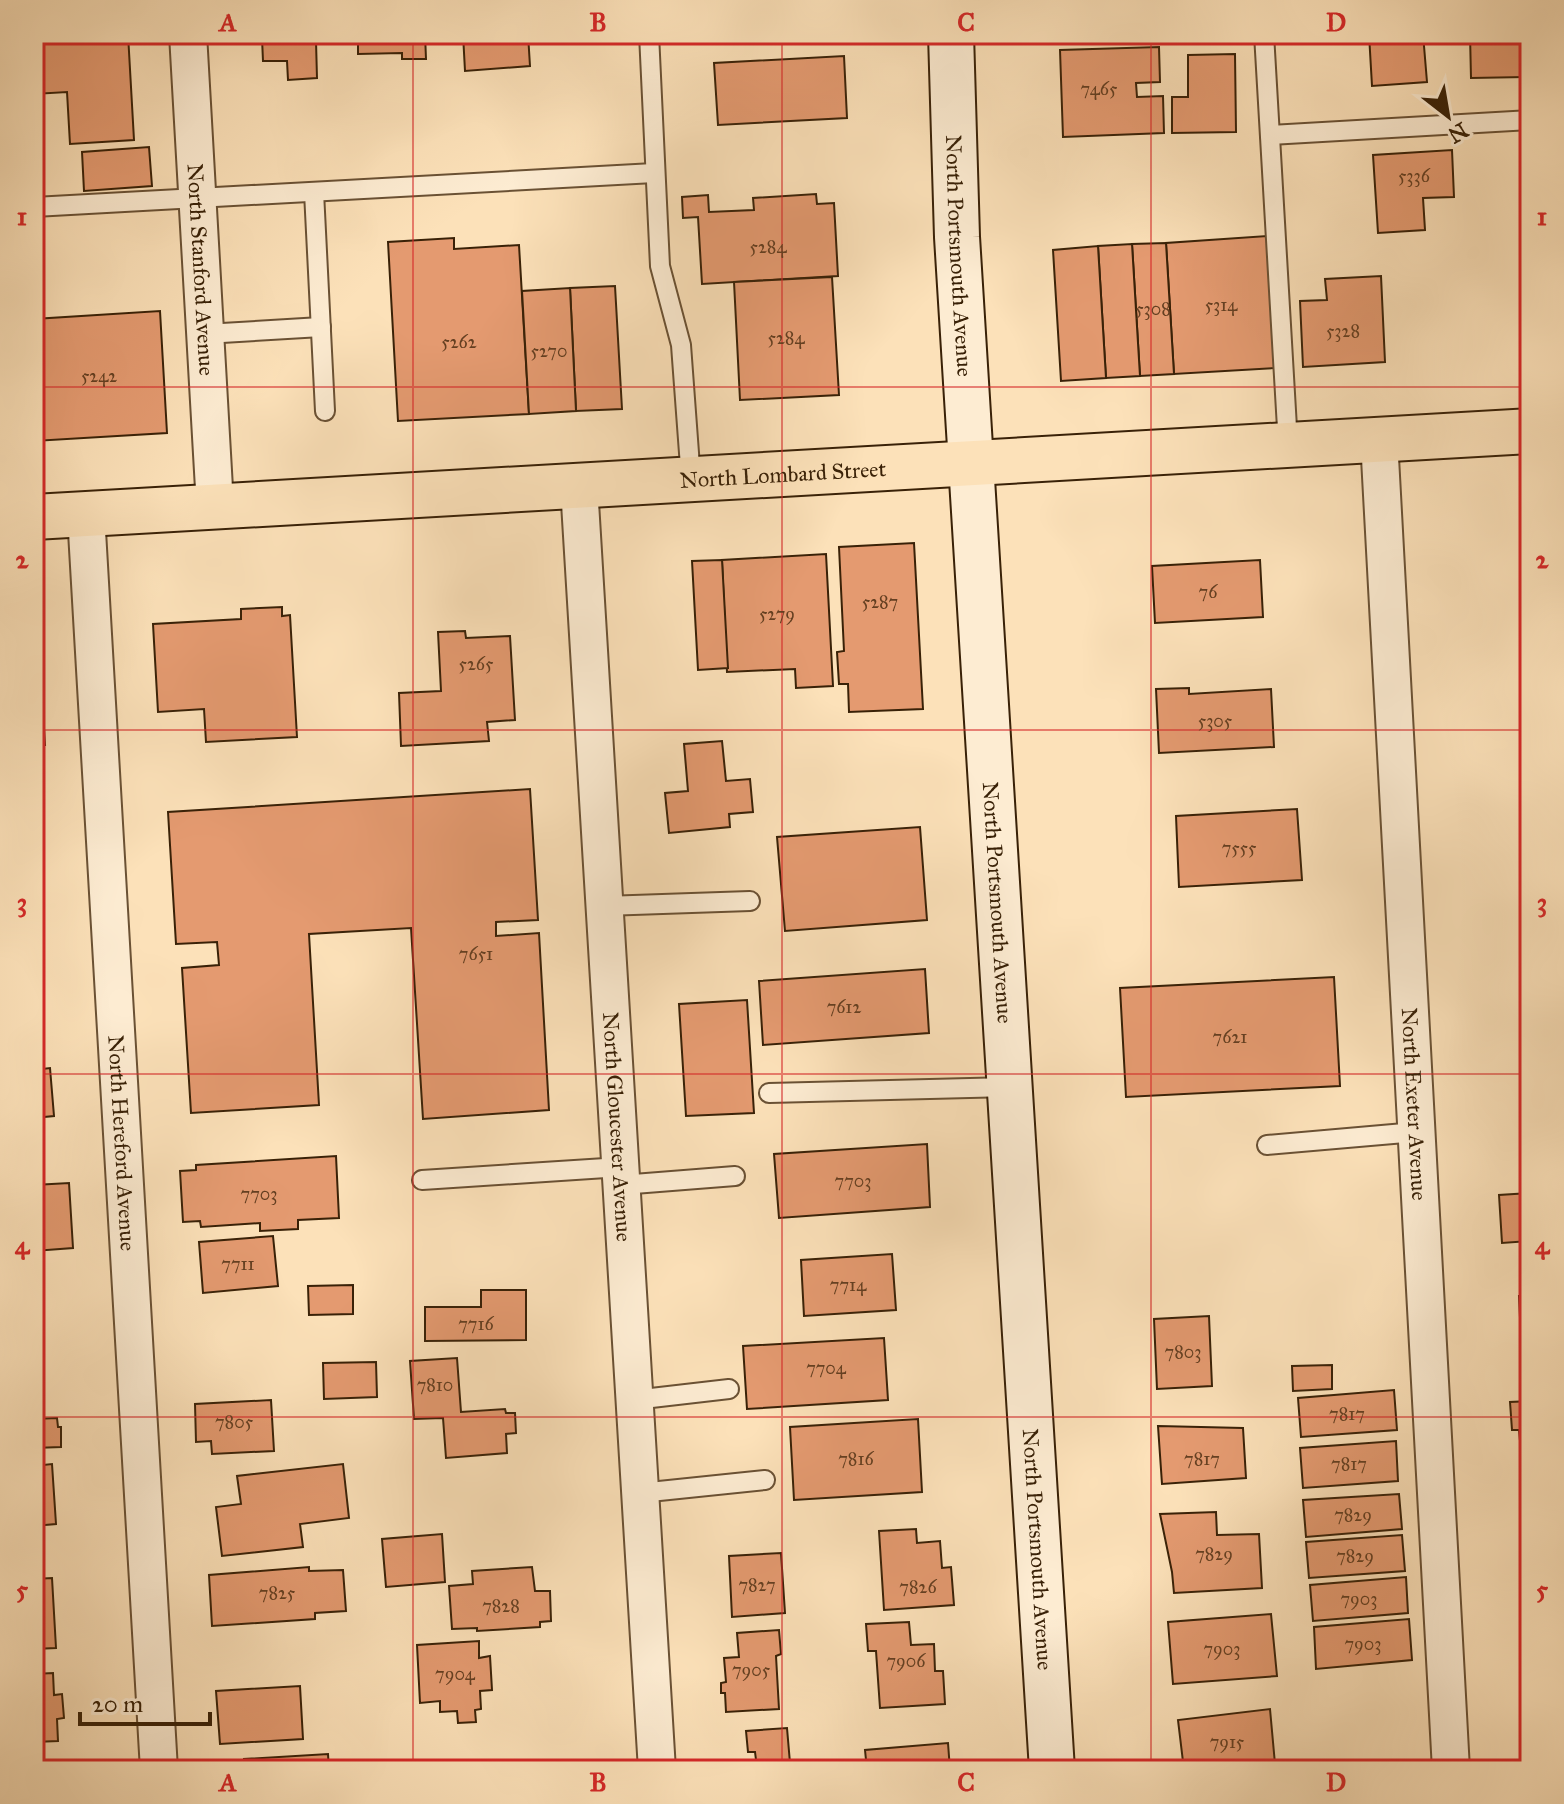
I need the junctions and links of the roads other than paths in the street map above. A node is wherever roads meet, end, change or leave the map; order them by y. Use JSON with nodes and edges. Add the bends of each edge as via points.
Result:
{"nodes":[{"id":1,"x":188,"y":34,"type":"edge"},
{"id":2,"x":649,"y":34,"type":"edge"},
{"id":3,"x":951,"y":34,"type":"edge"},
{"id":4,"x":1264,"y":34,"type":"edge"},
{"id":5,"x":1530,"y":120,"type":"edge"},
{"id":6,"x":1270,"y":135,"type":"junction"},
{"id":7,"x":654,"y":173,"type":"junction"},
{"id":8,"x":314,"y":192,"type":"junction"},
{"id":9,"x":197,"y":199,"type":"junction"},
{"id":10,"x":34,"y":207,"type":"edge"},
{"id":11,"x":321,"y":327,"type":"junction"},
{"id":12,"x":205,"y":334,"type":"junction"},
{"id":13,"x":325,"y":411,"type":"dead end"},
{"id":14,"x":1530,"y":431,"type":"edge"},
{"id":15,"x":1379,"y":439,"type":"junction"},
{"id":16,"x":1288,"y":445,"type":"junction"},
{"id":17,"x":972,"y":464,"type":"junction"},
{"id":18,"x":691,"y":480,"type":"junction"},
{"id":19,"x":579,"y":486,"type":"junction"},
{"id":20,"x":215,"y":506,"type":"junction"},
{"id":21,"x":86,"y":514,"type":"junction"},
{"id":22,"x":34,"y":517,"type":"edge"},
{"id":23,"x":750,"y":901,"type":"dead end"},
{"id":24,"x":604,"y":906,"type":"junction"},
{"id":25,"x":1010,"y":1087,"type":"junction"},
{"id":26,"x":769,"y":1093,"type":"dead end"},
{"id":27,"x":1416,"y":1132,"type":"junction"},
{"id":28,"x":1267,"y":1145,"type":"dead end"},
{"id":29,"x":621,"y":1176,"type":"junction"},
{"id":30,"x":735,"y":1176,"type":"dead end"},
{"id":31,"x":422,"y":1180,"type":"dead end"},
{"id":32,"x":729,"y":1389,"type":"dead end"},
{"id":33,"x":634,"y":1400,"type":"junction"},
{"id":34,"x":765,"y":1480,"type":"dead end"},
{"id":35,"x":640,"y":1493,"type":"junction"},
{"id":36,"x":159,"y":1770,"type":"edge"},
{"id":37,"x":657,"y":1770,"type":"edge"},
{"id":38,"x":1052,"y":1770,"type":"edge"},
{"id":39,"x":1451,"y":1770,"type":"edge"}],
"edges":[{"from":1,"to":9,"type":"street","name":"North Stanford Avenue"},
{"from":2,"to":7,"type":"lane"},
{"from":3,"to":17,"type":"street","name":"North Portsmouth Avenue"},
{"from":4,"to":6,"type":"lane"},
{"from":5,"to":6,"type":"lane"},
{"from":6,"to":16,"type":"lane"},
{"from":7,"to":8,"type":"lane"},
{"from":7,"to":18,"type":"lane","via":[[660,266],[681,345]]},
{"from":8,"to":9,"type":"lane"},
{"from":8,"to":11,"type":"lane"},
{"from":9,"to":10,"type":"lane"},
{"from":9,"to":12,"type":"street","name":"North Stanford Avenue"},
{"from":11,"to":12,"type":"lane"},
{"from":11,"to":13,"type":"lane"},
{"from":12,"to":20,"type":"street","name":"North Stanford Avenue"},
{"from":14,"to":15,"type":"main road","name":"North Lombard Street"},
{"from":15,"to":16,"type":"main road","name":"North Lombard Street"},
{"from":15,"to":27,"type":"street","name":"North Exeter Avenue"},
{"from":16,"to":17,"type":"main road","name":"North Lombard Street"},
{"from":17,"to":18,"type":"main road","name":"North Lombard Street"},
{"from":17,"to":25,"type":"street","name":"North Portsmouth Avenue"},
{"from":18,"to":19,"type":"main road","name":"North Lombard Street"},
{"from":19,"to":20,"type":"main road","name":"North Lombard Street"},
{"from":19,"to":24,"type":"street","name":"North Gloucester Avenue"},
{"from":20,"to":21,"type":"main road","name":"North Lombard Street"},
{"from":21,"to":22,"type":"main road","name":"North Lombard Street"},
{"from":21,"to":36,"type":"street","name":"North Hereford Avenue"},
{"from":23,"to":24,"type":"lane"},
{"from":24,"to":29,"type":"street","name":"North Gloucester Avenue"},
{"from":25,"to":26,"type":"lane"},
{"from":25,"to":38,"type":"street","name":"North Portsmouth Avenue"},
{"from":27,"to":28,"type":"lane"},
{"from":27,"to":39,"type":"street","name":"North Exeter Avenue"},
{"from":29,"to":30,"type":"lane"},
{"from":29,"to":31,"type":"lane"},
{"from":29,"to":33,"type":"street","name":"North Gloucester Avenue"},
{"from":32,"to":33,"type":"lane"},
{"from":33,"to":35,"type":"street","name":"North Gloucester Avenue"},
{"from":34,"to":35,"type":"lane"},
{"from":35,"to":37,"type":"street","name":"North Gloucester Avenue"}]}
